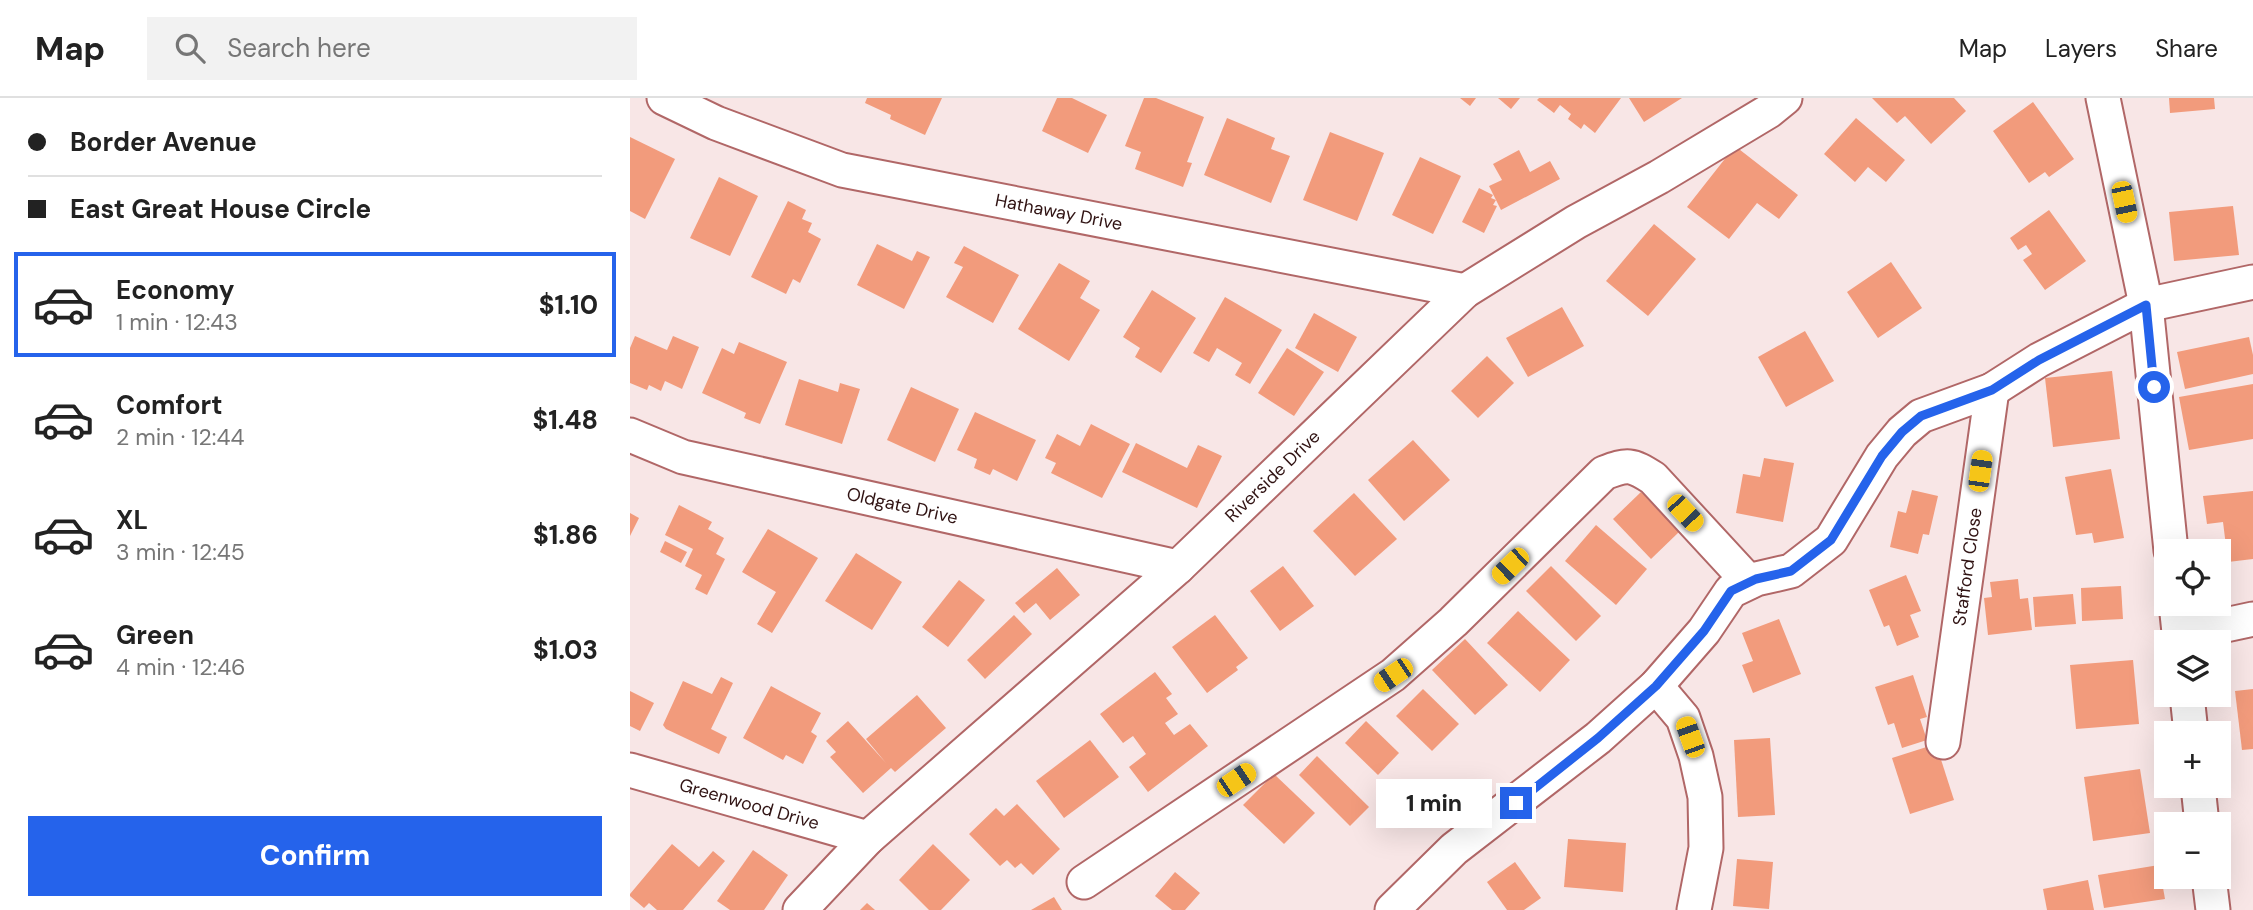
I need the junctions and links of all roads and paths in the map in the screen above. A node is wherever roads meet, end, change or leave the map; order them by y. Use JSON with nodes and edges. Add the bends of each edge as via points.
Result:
{"nodes":[{"id":1,"x":664,"y":98,"type":"edge"},
{"id":2,"x":1785,"y":98,"type":"edge"},
{"id":3,"x":2103,"y":98,"type":"edge"},
{"id":4,"x":2253,"y":282,"type":"edge"},
{"id":5,"x":1465,"y":291,"type":"junction"},
{"id":6,"x":2146,"y":305,"type":"junction"},
{"id":7,"x":1992,"y":390,"type":"junction"},
{"id":8,"x":630,"y":435,"type":"edge"},
{"id":9,"x":2170,"y":539,"type":"edge"},
{"id":10,"x":1178,"y":567,"type":"junction"},
{"id":11,"x":1749,"y":582,"type":"junction"},
{"id":12,"x":2253,"y":618,"type":"edge"},
{"id":13,"x":2179,"y":627,"type":"edge"},
{"id":14,"x":1656,"y":686,"type":"junction"},
{"id":15,"x":1943,"y":742,"type":"dead end"},
{"id":16,"x":630,"y":770,"type":"edge"},
{"id":17,"x":868,"y":838,"type":"junction"},
{"id":18,"x":1083,"y":882,"type":"dead end"},
{"id":19,"x":2210,"y":889,"type":"edge"},
{"id":20,"x":800,"y":910,"type":"edge"},
{"id":21,"x":1392,"y":910,"type":"edge"},
{"id":22,"x":1694,"y":910,"type":"edge"},
{"id":23,"x":2213,"y":910,"type":"edge"}],
"edges":[{"from":1,"to":5,"type":"street","name":"Hathaway Drive","via":[[716,123],[842,170]]},
{"from":2,"to":5,"type":"street","name":"Riverside Drive"},
{"from":3,"to":6,"type":"street"},
{"from":4,"to":6,"type":"street"},
{"from":5,"to":10,"type":"street","name":"Riverside Drive"},
{"from":6,"to":7,"type":"street","via":[[2039,360]]},
{"from":6,"to":9,"type":"street"},
{"from":7,"to":11,"type":"street","via":[[1921,416],[1882,456],[1831,540],[1791,571]]},
{"from":7,"to":15,"type":"street","name":"Stafford Close"},
{"from":8,"to":10,"type":"street","name":"Oldgate Drive","via":[[683,457]]},
{"from":10,"to":17,"type":"street","name":"Riverside Drive"},
{"from":11,"to":14,"type":"street","via":[[1731,591],[1704,631]]},
{"from":11,"to":18,"type":"street","via":[[1653,478],[1635,466],[1604,473],[1393,675]]},
{"from":12,"to":13,"type":"street"},
{"from":14,"to":21,"type":"street","via":[[1598,738],[1454,849]]},
{"from":14,"to":22,"type":"street","via":[[1683,718],[1705,797],[1706,848]]},
{"from":16,"to":17,"type":"street","name":"Greenwood Drive"},
{"from":17,"to":20,"type":"street","name":"Riverside Drive"},
{"from":19,"to":23,"type":"street"}]}
